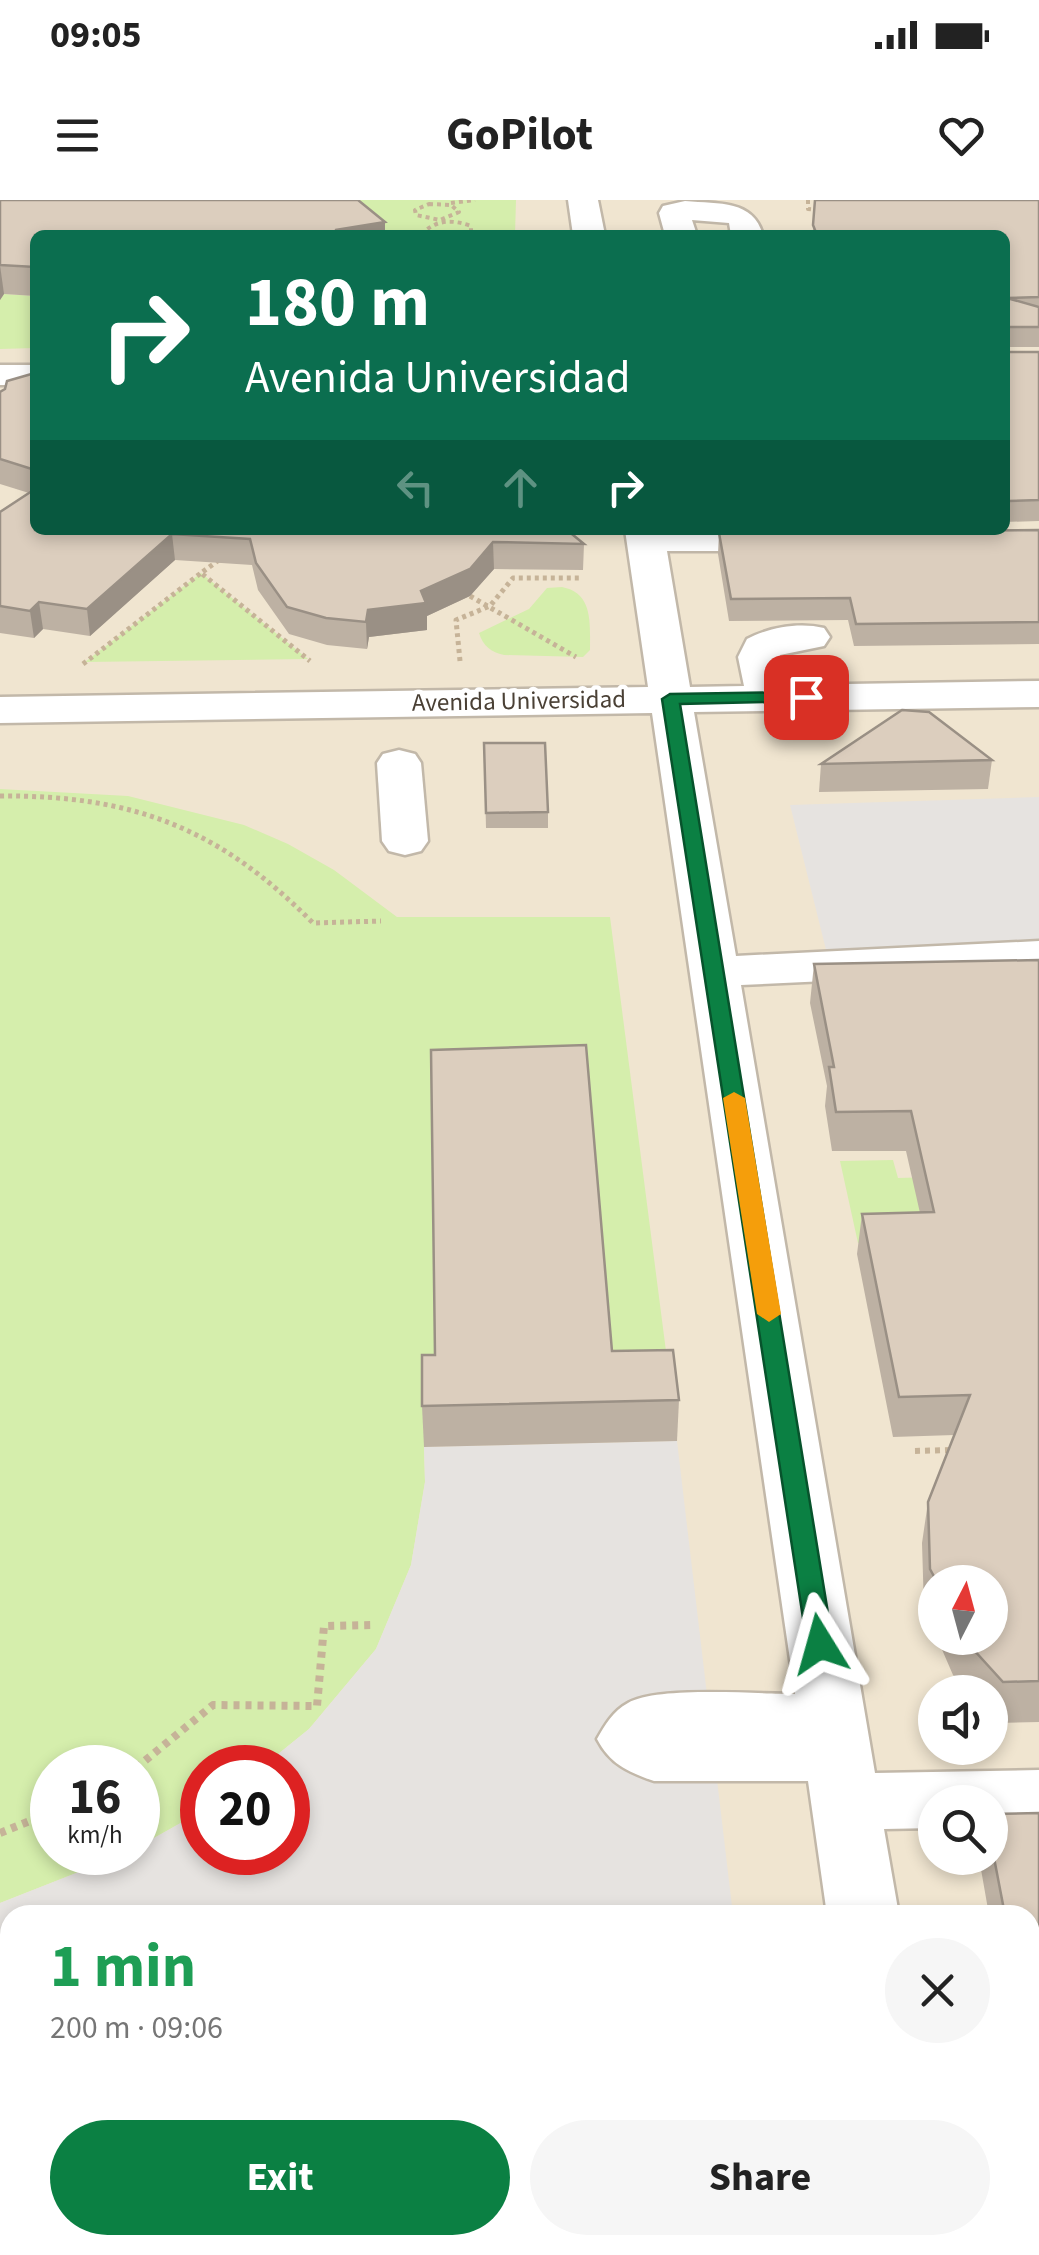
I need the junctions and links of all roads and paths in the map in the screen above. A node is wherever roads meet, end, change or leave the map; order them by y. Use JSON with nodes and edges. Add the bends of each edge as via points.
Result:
{"nodes":[{"id":1,"x":428,"y":200,"type":"edge"},
{"id":2,"x":440,"y":200,"type":"edge"},
{"id":3,"x":582,"y":200,"type":"edge"},
{"id":4,"x":808,"y":200,"type":"edge"},
{"id":5,"x":473,"y":201,"type":"edge"},
{"id":6,"x":423,"y":206,"type":"junction"},
{"id":7,"x":459,"y":210,"type":"junction"},
{"id":8,"x":828,"y":210,"type":"edge"},
{"id":9,"x":420,"y":218,"type":"junction"},
{"id":10,"x":454,"y":218,"type":"junction"},
{"id":11,"x":466,"y":224,"type":"junction"},
{"id":12,"x":427,"y":228,"type":"joint"},
{"id":13,"x":474,"y":230,"type":"edge"},
{"id":14,"x":587,"y":230,"type":"edge"},
{"id":15,"x":679,"y":230,"type":"edge"},
{"id":16,"x":747,"y":230,"type":"edge"},
{"id":17,"x":30,"y":374,"type":"edge"},
{"id":18,"x":0,"y":375,"type":"edge"},
{"id":19,"x":645,"y":535,"type":"edge"},
{"id":20,"x":827,"y":539,"type":"edge"},
{"id":21,"x":206,"y":555,"type":"edge"},
{"id":22,"x":201,"y":573,"type":"junction"},
{"id":23,"x":582,"y":578,"type":"dead end"},
{"id":24,"x":470,"y":596,"type":"edge"},
{"id":25,"x":488,"y":606,"type":"junction"},
{"id":26,"x":810,"y":637,"type":"dead end"},
{"id":27,"x":590,"y":665,"type":"dead end"},
{"id":28,"x":460,"y":668,"type":"dead end"},
{"id":29,"x":77,"y":669,"type":"dead end"},
{"id":30,"x":322,"y":670,"type":"dead end"},
{"id":31,"x":1039,"y":694,"type":"edge"},
{"id":32,"x":768,"y":698,"type":"junction"},
{"id":33,"x":670,"y":699,"type":"junction"},
{"id":34,"x":0,"y":710,"type":"edge"},
{"id":35,"x":399,"y":763,"type":"dead end"},
{"id":36,"x":0,"y":796,"type":"edge"},
{"id":37,"x":406,"y":841,"type":"dead end"},
{"id":38,"x":381,"y":921,"type":"dead end"},
{"id":39,"x":1039,"y":956,"type":"edge"},
{"id":40,"x":714,"y":972,"type":"junction"},
{"id":41,"x":968,"y":1449,"type":"edge"},
{"id":42,"x":915,"y":1451,"type":"dead end"},
{"id":43,"x":373,"y":1625,"type":"dead end"},
{"id":44,"x":160,"y":1748,"type":"edge"},
{"id":45,"x":838,"y":1759,"type":"junction"},
{"id":46,"x":1039,"y":1798,"type":"edge"},
{"id":47,"x":30,"y":1821,"type":"edge"},
{"id":48,"x":0,"y":1833,"type":"edge"},
{"id":49,"x":861,"y":1905,"type":"edge"}],
"edges":[{"from":1,"to":6,"type":"path"},
{"from":2,"to":5,"type":"path"},
{"from":3,"to":14,"type":"lane"},
{"from":4,"to":8,"type":"path","via":[[808,209]]},
{"from":5,"to":7,"type":"path"},
{"from":6,"to":7,"type":"path"},
{"from":6,"to":9,"type":"path","via":[[415,210]]},
{"from":7,"to":10,"type":"path"},
{"from":9,"to":10,"type":"path"},
{"from":9,"to":12,"type":"path"},
{"from":10,"to":11,"type":"path"},
{"from":11,"to":12,"type":"path"},
{"from":11,"to":13,"type":"path"},
{"from":15,"to":16,"type":"lane","via":[[674,213],[685,210],[738,214]]},
{"from":17,"to":18,"type":"lane"},
{"from":19,"to":20,"type":"lane"},
{"from":19,"to":33,"type":"lane"},
{"from":21,"to":22,"type":"path","via":[[220,560]]},
{"from":22,"to":29,"type":"path"},
{"from":22,"to":30,"type":"path"},
{"from":23,"to":25,"type":"path","via":[[513,578],[507,593]]},
{"from":24,"to":25,"type":"path"},
{"from":25,"to":27,"type":"path"},
{"from":25,"to":28,"type":"path","via":[[456,620]]},
{"from":26,"to":32,"type":"lane","via":[[762,648]]},
{"from":31,"to":32,"type":"lane","name":"Avenida Universidad"},
{"from":32,"to":33,"type":"lane","name":"Avenida Universidad"},
{"from":33,"to":34,"type":"lane","name":"Avenida Universidad"},
{"from":33,"to":40,"type":"lane"},
{"from":35,"to":37,"type":"lane"},
{"from":36,"to":38,"type":"path","via":[[82,799],[185,824],[259,870],[313,922]]},
{"from":39,"to":40,"type":"lane"},
{"from":40,"to":45,"type":"lane"},
{"from":41,"to":42,"type":"path"},
{"from":43,"to":44,"type":"path","via":[[324,1626],[316,1706],[213,1704]]},
{"from":45,"to":46,"type":"lane"},
{"from":45,"to":49,"type":"lane"},
{"from":47,"to":48,"type":"path"}]}
